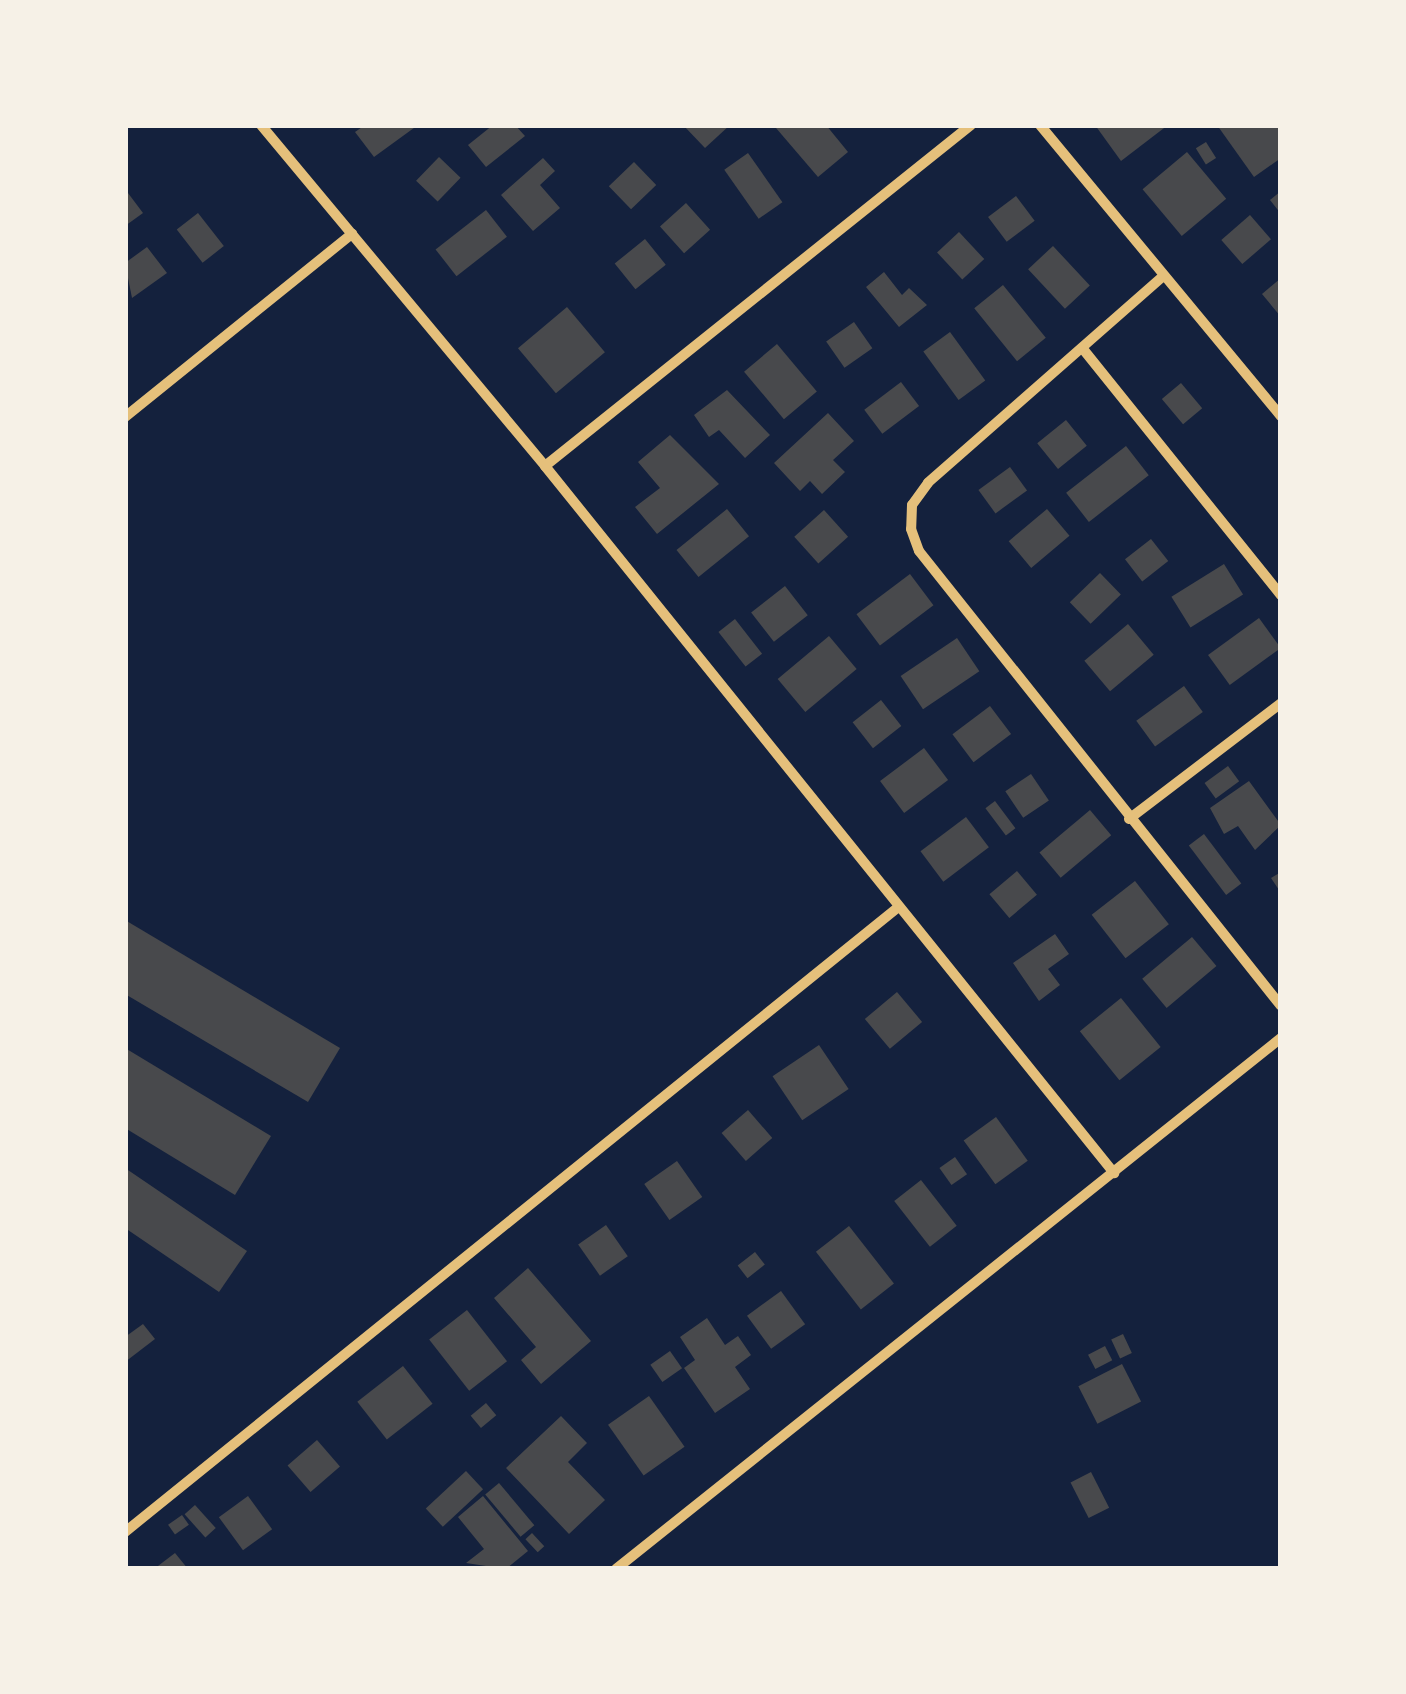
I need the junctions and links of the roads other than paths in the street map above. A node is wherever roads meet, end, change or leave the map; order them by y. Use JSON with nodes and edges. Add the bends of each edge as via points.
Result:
{"nodes":[{"id":1,"x":261,"y":125,"type":"edge"},
{"id":2,"x":971,"y":125,"type":"edge"},
{"id":3,"x":1040,"y":125,"type":"edge"},
{"id":4,"x":352,"y":234,"type":"junction"},
{"id":5,"x":1161,"y":278,"type":"junction"},
{"id":6,"x":1083,"y":348,"type":"junction"},
{"id":7,"x":1281,"y":416,"type":"edge"},
{"id":8,"x":125,"y":417,"type":"edge"},
{"id":9,"x":545,"y":466,"type":"junction"},
{"id":10,"x":1281,"y":594,"type":"edge"},
{"id":11,"x":1281,"y":703,"type":"edge"},
{"id":12,"x":1129,"y":819,"type":"junction"},
{"id":13,"x":896,"y":909,"type":"junction"},
{"id":14,"x":1281,"y":1006,"type":"edge"},
{"id":15,"x":1281,"y":1038,"type":"edge"},
{"id":16,"x":1114,"y":1172,"type":"junction"},
{"id":17,"x":125,"y":1532,"type":"edge"},
{"id":18,"x":616,"y":1569,"type":"edge"}],
"edges":[{"from":1,"to":4,"type":"street"},
{"from":2,"to":9,"type":"street"},
{"from":3,"to":5,"type":"street"},
{"from":4,"to":8,"type":"street"},
{"from":4,"to":9,"type":"street"},
{"from":5,"to":6,"type":"street"},
{"from":5,"to":7,"type":"street"},
{"from":6,"to":10,"type":"street"},
{"from":6,"to":12,"type":"street","via":[[928,483],[912,504],[911,528],[918,551]]},
{"from":9,"to":13,"type":"street"},
{"from":11,"to":12,"type":"street"},
{"from":12,"to":14,"type":"street"},
{"from":13,"to":16,"type":"street"},
{"from":13,"to":17,"type":"street"},
{"from":15,"to":16,"type":"street"},
{"from":16,"to":18,"type":"street"}]}
